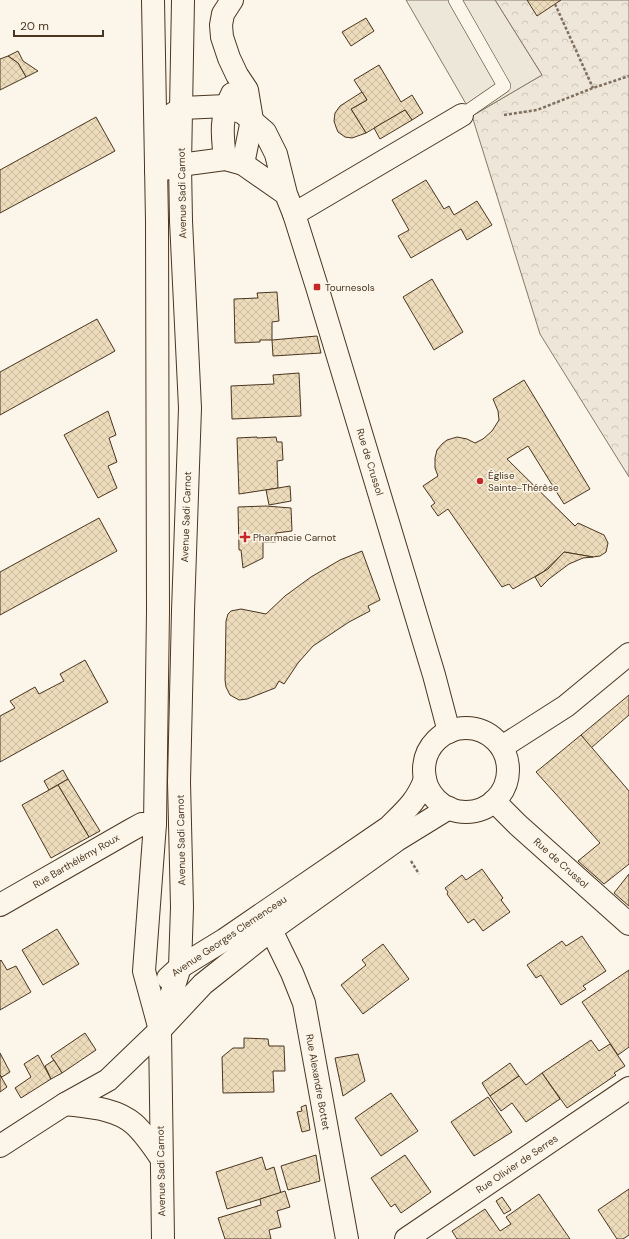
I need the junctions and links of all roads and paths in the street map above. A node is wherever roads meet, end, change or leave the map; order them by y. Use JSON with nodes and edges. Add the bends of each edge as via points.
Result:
{"nodes":[{"id":1,"x":153,"y":0,"type":"edge"},
{"id":2,"x":183,"y":0,"type":"edge"},
{"id":3,"x":232,"y":0,"type":"edge"},
{"id":4,"x":455,"y":0,"type":"edge"},
{"id":5,"x":555,"y":4,"type":"dead end"},
{"id":6,"x":237,"y":75,"type":"junction"},
{"id":7,"x":629,"y":76,"type":"edge"},
{"id":8,"x":593,"y":88,"type":"junction"},
{"id":9,"x":154,"y":104,"type":"junction"},
{"id":10,"x":226,"y":106,"type":"junction"},
{"id":11,"x":182,"y":108,"type":"junction"},
{"id":12,"x":462,"y":115,"type":"junction"},
{"id":13,"x":252,"y":120,"type":"junction"},
{"id":14,"x":160,"y":145,"type":"junction"},
{"id":15,"x":234,"y":161,"type":"junction"},
{"id":16,"x":180,"y":165,"type":"junction"},
{"id":17,"x":156,"y":171,"type":"junction"},
{"id":18,"x":286,"y":194,"type":"junction"},
{"id":19,"x":294,"y":214,"type":"junction"},
{"id":20,"x":629,"y":654,"type":"edge"},
{"id":21,"x":449,"y":732,"type":"junction"},
{"id":22,"x":502,"y":746,"type":"junction"},
{"id":23,"x":425,"y":779,"type":"junction"},
{"id":24,"x":494,"y":801,"type":"junction"},
{"id":25,"x":450,"y":808,"type":"junction"},
{"id":26,"x":154,"y":824,"type":"junction"},
{"id":27,"x":411,"y":861,"type":"dead end"},
{"id":28,"x":419,"y":874,"type":"dead end"},
{"id":29,"x":0,"y":905,"type":"edge"},
{"id":30,"x":629,"y":924,"type":"edge"},
{"id":31,"x":270,"y":930,"type":"junction"},
{"id":32,"x":180,"y":967,"type":"junction"},
{"id":33,"x":160,"y":1030,"type":"junction"},
{"id":34,"x":629,"y":1088,"type":"edge"},
{"id":35,"x":66,"y":1104,"type":"junction"},
{"id":36,"x":0,"y":1146,"type":"edge"},
{"id":37,"x":161,"y":1158,"type":"junction"},
{"id":38,"x":163,"y":1239,"type":"edge"},
{"id":39,"x":347,"y":1239,"type":"edge"},
{"id":40,"x":406,"y":1239,"type":"edge"}],
"edges":[{"from":1,"to":9,"type":"street","name":"Avenue Sadi Carnot"},
{"from":2,"to":11,"type":"street","name":"Avenue Sadi Carnot"},
{"from":3,"to":6,"type":"street","via":[[223,14],[221,25],[222,37]]},
{"from":4,"to":12,"type":"lane","via":[[504,86]]},
{"from":5,"to":8,"type":"path"},
{"from":6,"to":10,"type":"street","via":[[235,89]]},
{"from":6,"to":13,"type":"street","via":[[247,90]]},
{"from":7,"to":8,"type":"path"},
{"from":8,"to":12,"type":"path","via":[[537,110],[476,118]]},
{"from":9,"to":14,"type":"street"},
{"from":9,"to":17,"type":"street","name":"Avenue Sadi Carnot"},
{"from":10,"to":11,"type":"street","name":"Rue de Crussol"},
{"from":10,"to":13,"type":"street","name":"Rue de Crussol"},
{"from":10,"to":15,"type":"street","via":[[222,133]]},
{"from":11,"to":14,"type":"street","via":[[171,115],[164,125]]},
{"from":11,"to":16,"type":"street","name":"Avenue Sadi Carnot"},
{"from":12,"to":19,"type":"street"},
{"from":13,"to":15,"type":"street"},
{"from":13,"to":18,"type":"street","name":"Rue de Crussol","via":[[265,132],[276,154]]},
{"from":14,"to":16,"type":"street","via":[[169,158]]},
{"from":14,"to":17,"type":"street"},
{"from":15,"to":16,"type":"street"},
{"from":15,"to":18,"type":"street"},
{"from":16,"to":17,"type":"street"},
{"from":16,"to":32,"type":"street","name":"Avenue Sadi Carnot","via":[[190,408],[179,774],[182,907]]},
{"from":17,"to":26,"type":"street","name":"Avenue Sadi Carnot","via":[[158,611]]},
{"from":18,"to":19,"type":"street","name":"Rue de Crussol"},
{"from":19,"to":21,"type":"street","name":"Rue de Crussol","via":[[428,652]]},
{"from":20,"to":22,"type":"street","via":[[566,706]]},
{"from":21,"to":22,"type":"street","via":[[460,728],[484,731]]},
{"from":21,"to":23,"type":"street","via":[[437,740],[429,751]]},
{"from":22,"to":24,"type":"street","via":[[508,760],[508,775],[503,790]]},
{"from":23,"to":25,"type":"street","via":[[438,801]]},
{"from":23,"to":32,"type":"street","name":"Avenue Georges Clemenceau","via":[[412,805],[384,831]]},
{"from":24,"to":25,"type":"street","via":[[481,810],[465,812]]},
{"from":24,"to":30,"type":"street","name":"Rue de Crussol"},
{"from":25,"to":31,"type":"street","name":"Avenue Georges Clemenceau","via":[[397,840]]},
{"from":26,"to":29,"type":"street","name":"Rue Barthélémy Roux","via":[[142,824]]},
{"from":26,"to":33,"type":"street","name":"Avenue Sadi Carnot","via":[[144,971]]},
{"from":27,"to":28,"type":"path"},
{"from":31,"to":33,"type":"street","name":"Avenue Georges Clemenceau","via":[[203,984]]},
{"from":31,"to":39,"type":"street","name":"Rue Alexandre Bottet","via":[[304,1003]]},
{"from":32,"to":33,"type":"street","name":"Avenue Sadi Carnot"},
{"from":33,"to":35,"type":"street","name":"Avenue Georges Clemenceau","via":[[108,1080]]},
{"from":33,"to":37,"type":"street","name":"Avenue Sadi Carnot"},
{"from":34,"to":40,"type":"street","name":"Rue Olivier de Serres"},
{"from":35,"to":36,"type":"street","name":"Avenue Georges Clemenceau"},
{"from":35,"to":37,"type":"street","via":[[117,1114],[133,1123]]},
{"from":37,"to":38,"type":"street","name":"Avenue Sadi Carnot"}]}
